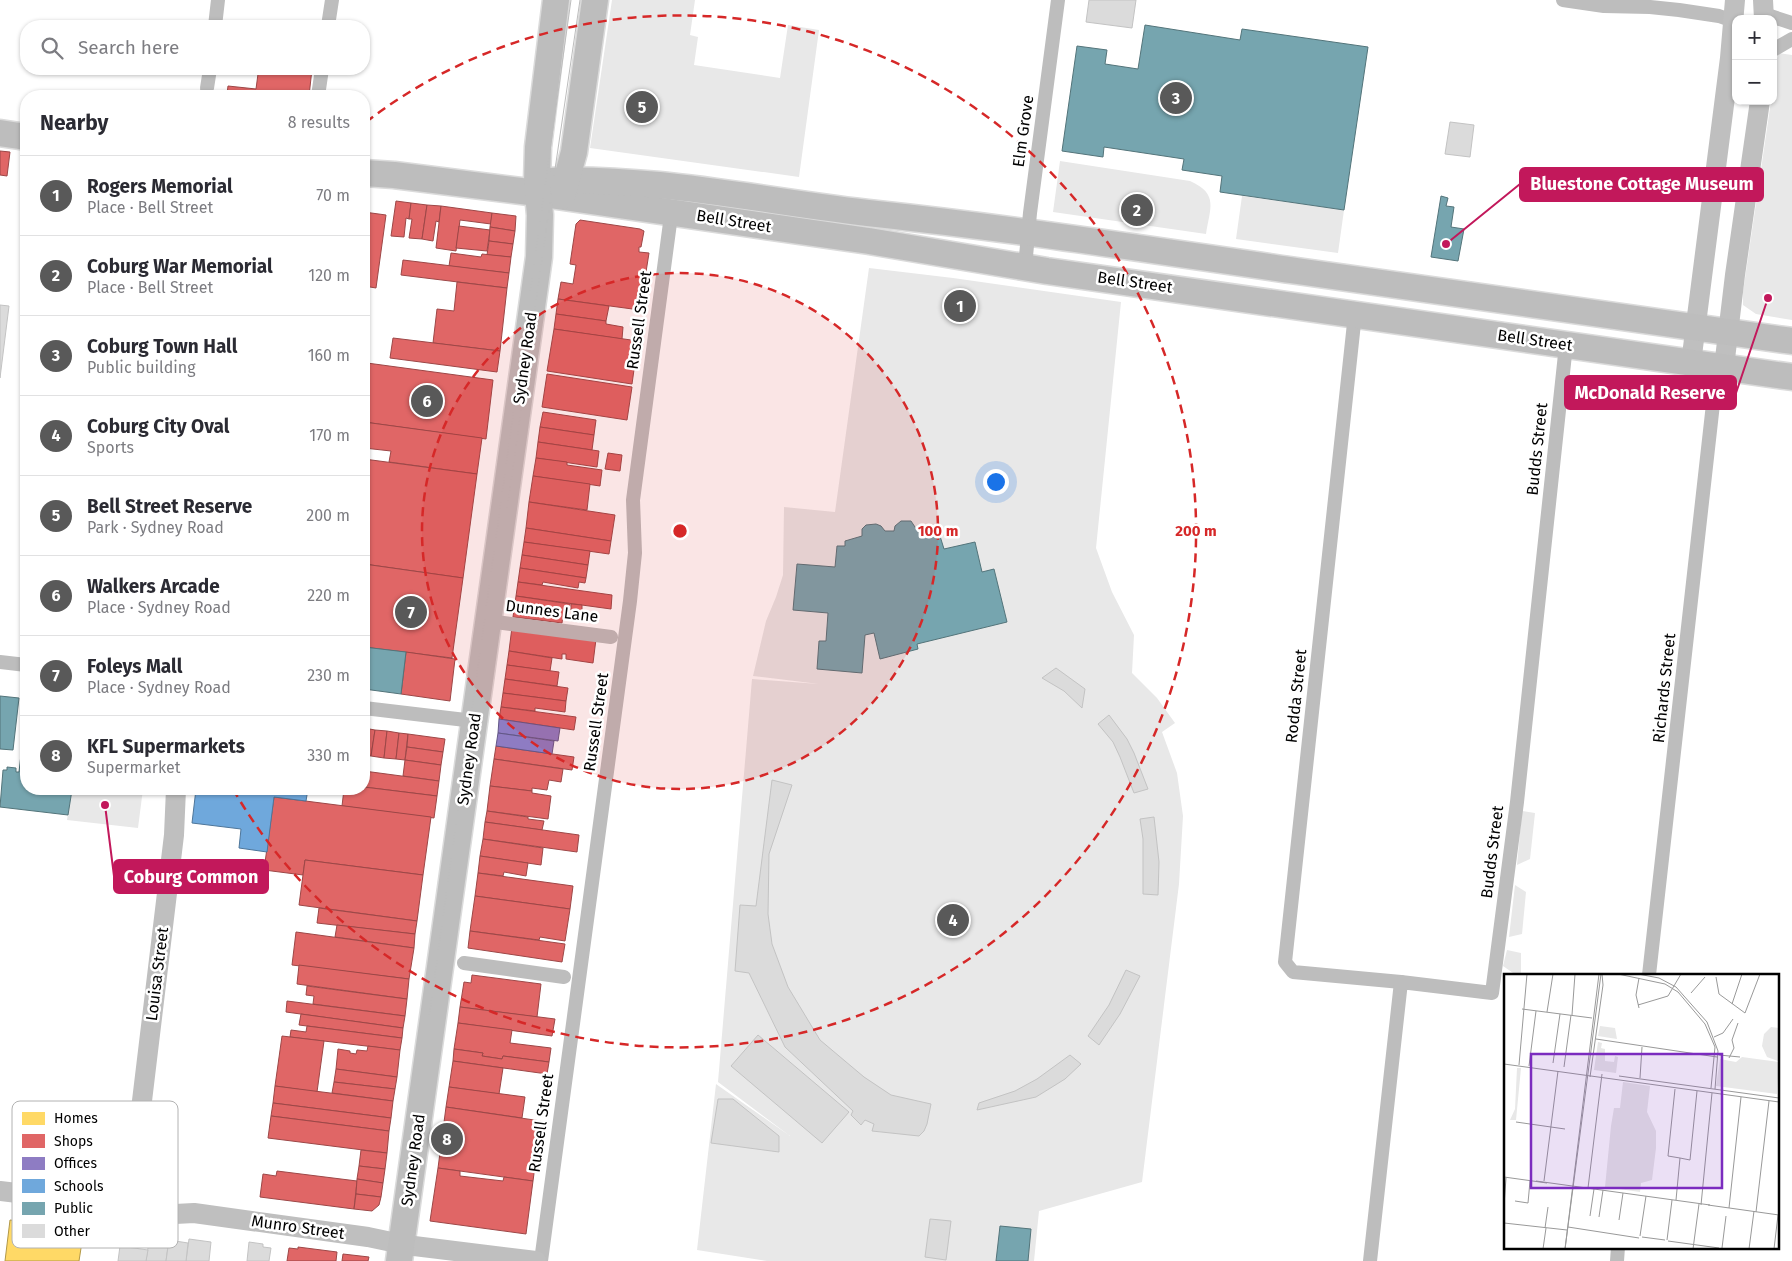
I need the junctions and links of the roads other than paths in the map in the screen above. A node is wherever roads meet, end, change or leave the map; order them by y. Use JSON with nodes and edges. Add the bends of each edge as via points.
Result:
{"nodes":[{"id":1,"x":218,"y":0,"type":"edge"},
{"id":2,"x":332,"y":0,"type":"edge"},
{"id":3,"x":556,"y":0,"type":"edge"},
{"id":4,"x":595,"y":0,"type":"edge"},
{"id":5,"x":1058,"y":0,"type":"edge"},
{"id":6,"x":1563,"y":0,"type":"edge"},
{"id":7,"x":1735,"y":0,"type":"edge"},
{"id":8,"x":1764,"y":11,"type":"edge"},
{"id":9,"x":1735,"y":15,"type":"edge"},
{"id":10,"x":216,"y":20,"type":"edge"},
{"id":11,"x":329,"y":20,"type":"edge"},
{"id":12,"x":1732,"y":20,"type":"edge"},
{"id":13,"x":1792,"y":23,"type":"edge"},
{"id":14,"x":1792,"y":39,"type":"edge"},
{"id":15,"x":1732,"y":45,"type":"edge"},
{"id":16,"x":1777,"y":48,"type":"edge"},
{"id":17,"x":209,"y":75,"type":"edge"},
{"id":18,"x":321,"y":75,"type":"edge"},
{"id":19,"x":207,"y":88,"type":"dead end"},
{"id":20,"x":319,"y":90,"type":"edge"},
{"id":21,"x":1759,"y":105,"type":"edge"},
{"id":22,"x":0,"y":115,"type":"edge"},
{"id":23,"x":20,"y":117,"type":"edge"},
{"id":24,"x":0,"y":134,"type":"edge"},
{"id":25,"x":20,"y":136,"type":"edge"},
{"id":26,"x":371,"y":172,"type":"edge"},
{"id":27,"x":551,"y":188,"type":"junction"},
{"id":28,"x":673,"y":200,"type":"junction"},
{"id":29,"x":871,"y":214,"type":"junction"},
{"id":30,"x":1028,"y":233,"type":"junction"},
{"id":31,"x":869,"y":241,"type":"junction"},
{"id":32,"x":1025,"y":267,"type":"junction"},
{"id":33,"x":1355,"y":314,"type":"junction"},
{"id":34,"x":1696,"y":327,"type":"junction"},
{"id":35,"x":1728,"y":331,"type":"junction"},
{"id":36,"x":1792,"y":341,"type":"edge"},
{"id":37,"x":1566,"y":345,"type":"junction"},
{"id":38,"x":1714,"y":366,"type":"junction"},
{"id":39,"x":1792,"y":377,"type":"edge"},
{"id":40,"x":1713,"y":404,"type":"junction"},
{"id":41,"x":488,"y":621,"type":"junction"},
{"id":42,"x":611,"y":637,"type":"dead end"},
{"id":43,"x":0,"y":662,"type":"edge"},
{"id":44,"x":20,"y":664,"type":"edge"},
{"id":45,"x":370,"y":709,"type":"edge"},
{"id":46,"x":474,"y":721,"type":"junction"},
{"id":47,"x":176,"y":795,"type":"edge"},
{"id":48,"x":464,"y":963,"type":"dead end"},
{"id":49,"x":1649,"y":974,"type":"edge"},
{"id":50,"x":564,"y":977,"type":"dead end"},
{"id":51,"x":1401,"y":982,"type":"junction"},
{"id":52,"x":142,"y":1101,"type":"edge"},
{"id":53,"x":178,"y":1211,"type":"edge"},
{"id":54,"x":1618,"y":1248,"type":"edge"},
{"id":55,"x":400,"y":1252,"type":"edge"},
{"id":56,"x":536,"y":1261,"type":"edge"},
{"id":57,"x":541,"y":1261,"type":"edge"},
{"id":58,"x":1370,"y":1261,"type":"edge"},
{"id":59,"x":1617,"y":1261,"type":"edge"}],
"edges":[{"from":1,"to":10,"type":"street"},
{"from":2,"to":11,"type":"street"},
{"from":3,"to":27,"type":"highway","name":"Sydney Road","via":[[538,146]]},
{"from":4,"to":27,"type":"highway","name":"Sydney Road","via":[[574,152]]},
{"from":5,"to":30,"type":"street","name":"Elm Grove"},
{"from":6,"to":12,"type":"street","via":[[1679,10]]},
{"from":7,"to":9,"type":"street"},
{"from":8,"to":13,"type":"street"},
{"from":14,"to":16,"type":"street"},
{"from":15,"to":34,"type":"street"},
{"from":17,"to":19,"type":"street"},
{"from":18,"to":20,"type":"street"},
{"from":21,"to":35,"type":"street"},
{"from":22,"to":23,"type":"highway"},
{"from":24,"to":25,"type":"highway"},
{"from":26,"to":27,"type":"highway","name":"Bell Street","via":[[478,185]]},
{"from":27,"to":28,"type":"highway","name":"Bell Street"},
{"from":27,"to":41,"type":"highway","name":"Sydney Road"},
{"from":28,"to":29,"type":"highway","name":"Bell Street","via":[[723,192]]},
{"from":28,"to":31,"type":"highway","name":"Bell Street"},
{"from":28,"to":57,"type":"street","name":"Russell Street","via":[[633,500],[635,553],[630,601]]},
{"from":29,"to":30,"type":"highway","name":"Bell Street"},
{"from":29,"to":31,"type":"highway"},
{"from":30,"to":32,"type":"street","name":"Elm Grove"},
{"from":30,"to":34,"type":"highway","name":"Bell Street"},
{"from":31,"to":32,"type":"highway","name":"Bell Street"},
{"from":32,"to":33,"type":"highway","name":"Bell Street"},
{"from":33,"to":37,"type":"highway","name":"Bell Street"},
{"from":33,"to":51,"type":"street","name":"Rodda Street","via":[[1285,962],[1293,972]]},
{"from":34,"to":35,"type":"highway","name":"Bell Street"},
{"from":34,"to":38,"type":"street"},
{"from":35,"to":36,"type":"highway","name":"Bell Street"},
{"from":35,"to":38,"type":"street"},
{"from":37,"to":38,"type":"highway","name":"Bell Street"},
{"from":37,"to":51,"type":"street","name":"Budds Street","via":[[1517,802],[1492,993]]},
{"from":38,"to":39,"type":"highway","name":"Bell Street"},
{"from":38,"to":40,"type":"street","name":"Richards Street","via":[[1709,379]]},
{"from":38,"to":40,"type":"street","name":"Richards Street","via":[[1729,375],[1721,384]]},
{"from":40,"to":49,"type":"street","name":"Richards Street"},
{"from":41,"to":42,"type":"street","name":"Dunnes Lane"},
{"from":41,"to":46,"type":"highway","name":"Sydney Road"},
{"from":43,"to":44,"type":"street"},
{"from":45,"to":46,"type":"street"},
{"from":46,"to":55,"type":"highway","name":"Sydney Road"},
{"from":47,"to":52,"type":"street","name":"Louisa Street","via":[[174,835]]},
{"from":48,"to":50,"type":"street"},
{"from":51,"to":58,"type":"street"},
{"from":53,"to":55,"type":"street","name":"Munro Street","via":[[368,1237]]},
{"from":54,"to":59,"type":"street"},
{"from":55,"to":56,"type":"street","name":"Munro Street"}]}
